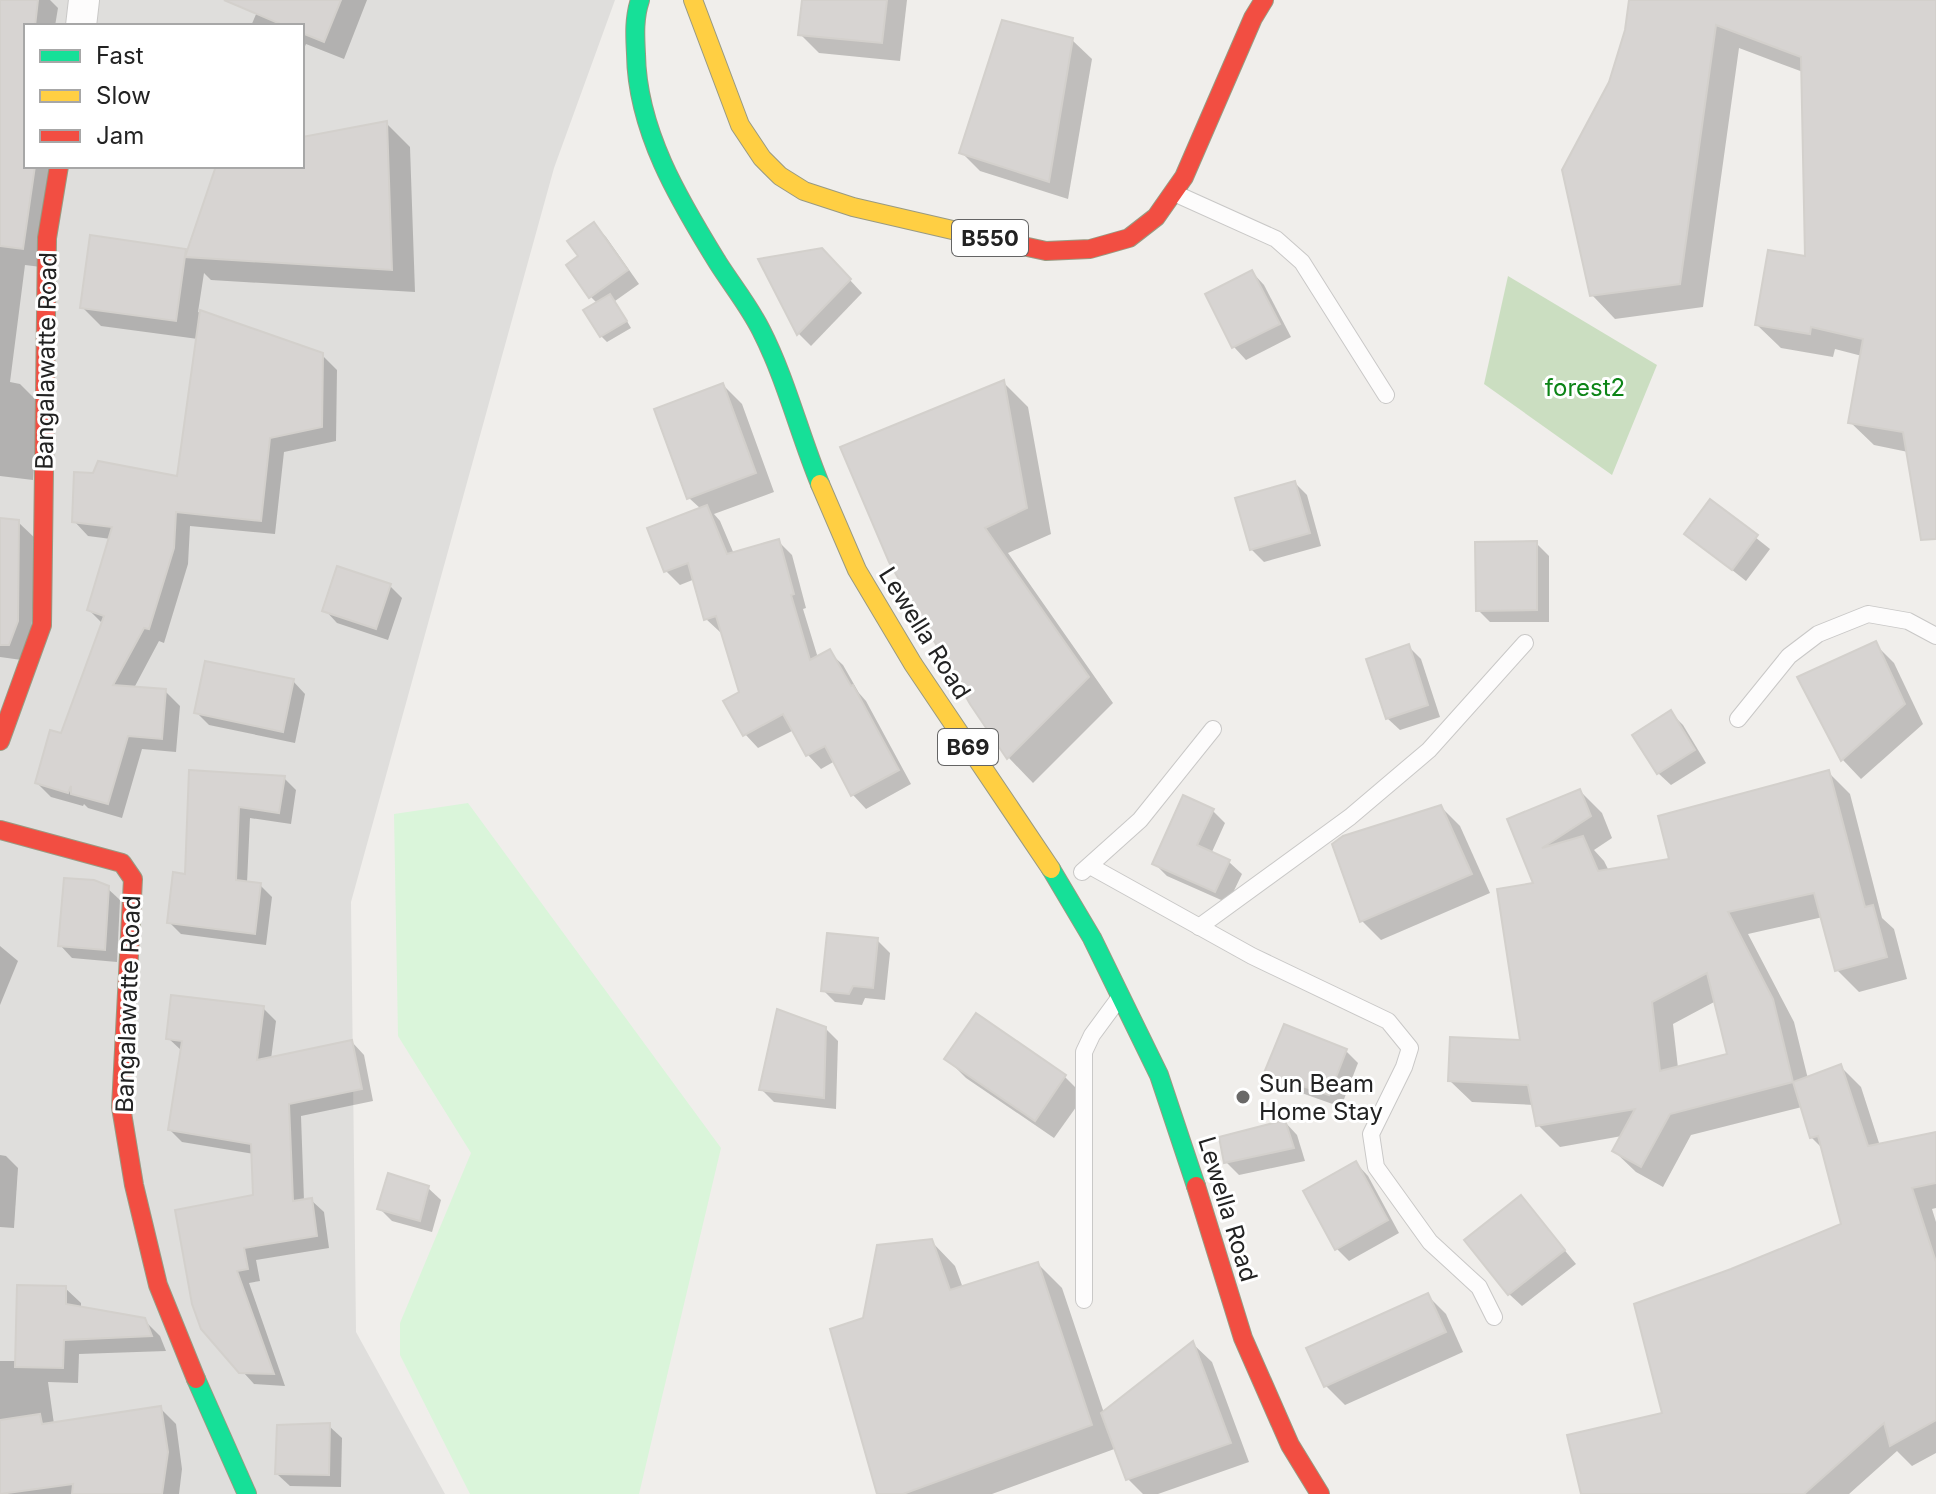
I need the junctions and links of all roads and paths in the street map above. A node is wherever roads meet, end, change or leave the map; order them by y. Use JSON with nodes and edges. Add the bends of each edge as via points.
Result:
{"nodes":[{"id":1,"x":84,"y":0,"type":"edge"},
{"id":2,"x":640,"y":0,"type":"edge"},
{"id":3,"x":693,"y":0,"type":"edge"},
{"id":4,"x":1264,"y":0,"type":"edge"},
{"id":5,"x":81,"y":24,"type":"edge"},
{"id":6,"x":59,"y":168,"type":"edge"},
{"id":7,"x":1173,"y":192,"type":"junction"},
{"id":8,"x":1386,"y":395,"type":"dead end"},
{"id":9,"x":1936,"y":636,"type":"edge"},
{"id":10,"x":1525,"y":643,"type":"dead end"},
{"id":11,"x":1738,"y":719,"type":"dead end"},
{"id":12,"x":1213,"y":729,"type":"dead end"},
{"id":13,"x":0,"y":741,"type":"edge"},
{"id":14,"x":0,"y":830,"type":"edge"},
{"id":15,"x":1090,"y":866,"type":"junction"},
{"id":16,"x":1063,"y":887,"type":"junction"},
{"id":17,"x":1199,"y":927,"type":"junction"},
{"id":18,"x":1120,"y":997,"type":"junction"},
{"id":19,"x":1084,"y":1300,"type":"dead end"},
{"id":20,"x":1494,"y":1317,"type":"dead end"},
{"id":21,"x":247,"y":1494,"type":"edge"},
{"id":22,"x":1320,"y":1494,"type":"edge"}],
"edges":[{"from":1,"to":5,"type":"street"},
{"from":2,"to":16,"type":"main road","name":"Lewella Road","number":"B69","via":[[635,15],[636,83],[663,164],[760,328],[857,570],[913,664]]},
{"from":3,"to":7,"type":"main road","number":"B550","via":[[740,125],[762,158],[804,191],[1046,251],[1090,249],[1129,238],[1156,217]]},
{"from":4,"to":7,"type":"main road","number":"B550"},
{"from":6,"to":13,"type":"main road","name":"Bangalawatte Road","via":[[47,238],[42,625]]},
{"from":7,"to":8,"type":"lane","via":[[1276,239],[1302,262]]},
{"from":9,"to":11,"type":"lane","via":[[1908,621],[1868,614],[1818,634],[1789,656]]},
{"from":10,"to":17,"type":"lane","via":[[1429,750],[1350,817]]},
{"from":12,"to":15,"type":"lane","via":[[1140,820]]},
{"from":14,"to":21,"type":"main road","name":"Bangalawatte Road","via":[[122,863],[133,879],[121,1107],[134,1185],[158,1285]]},
{"from":15,"to":16,"type":"lane"},
{"from":15,"to":17,"type":"lane"},
{"from":16,"to":18,"type":"main road","name":"Lewella Road","number":"B69"},
{"from":17,"to":20,"type":"lane","via":[[1388,1021],[1402,1036],[1410,1048],[1404,1067],[1371,1134],[1376,1167],[1430,1242],[1479,1287]]},
{"from":18,"to":19,"type":"lane","via":[[1084,1052]]},
{"from":18,"to":22,"type":"main road","name":"Lewella Road","number":"B69","via":[[1159,1075],[1243,1338],[1290,1445]]}]}
